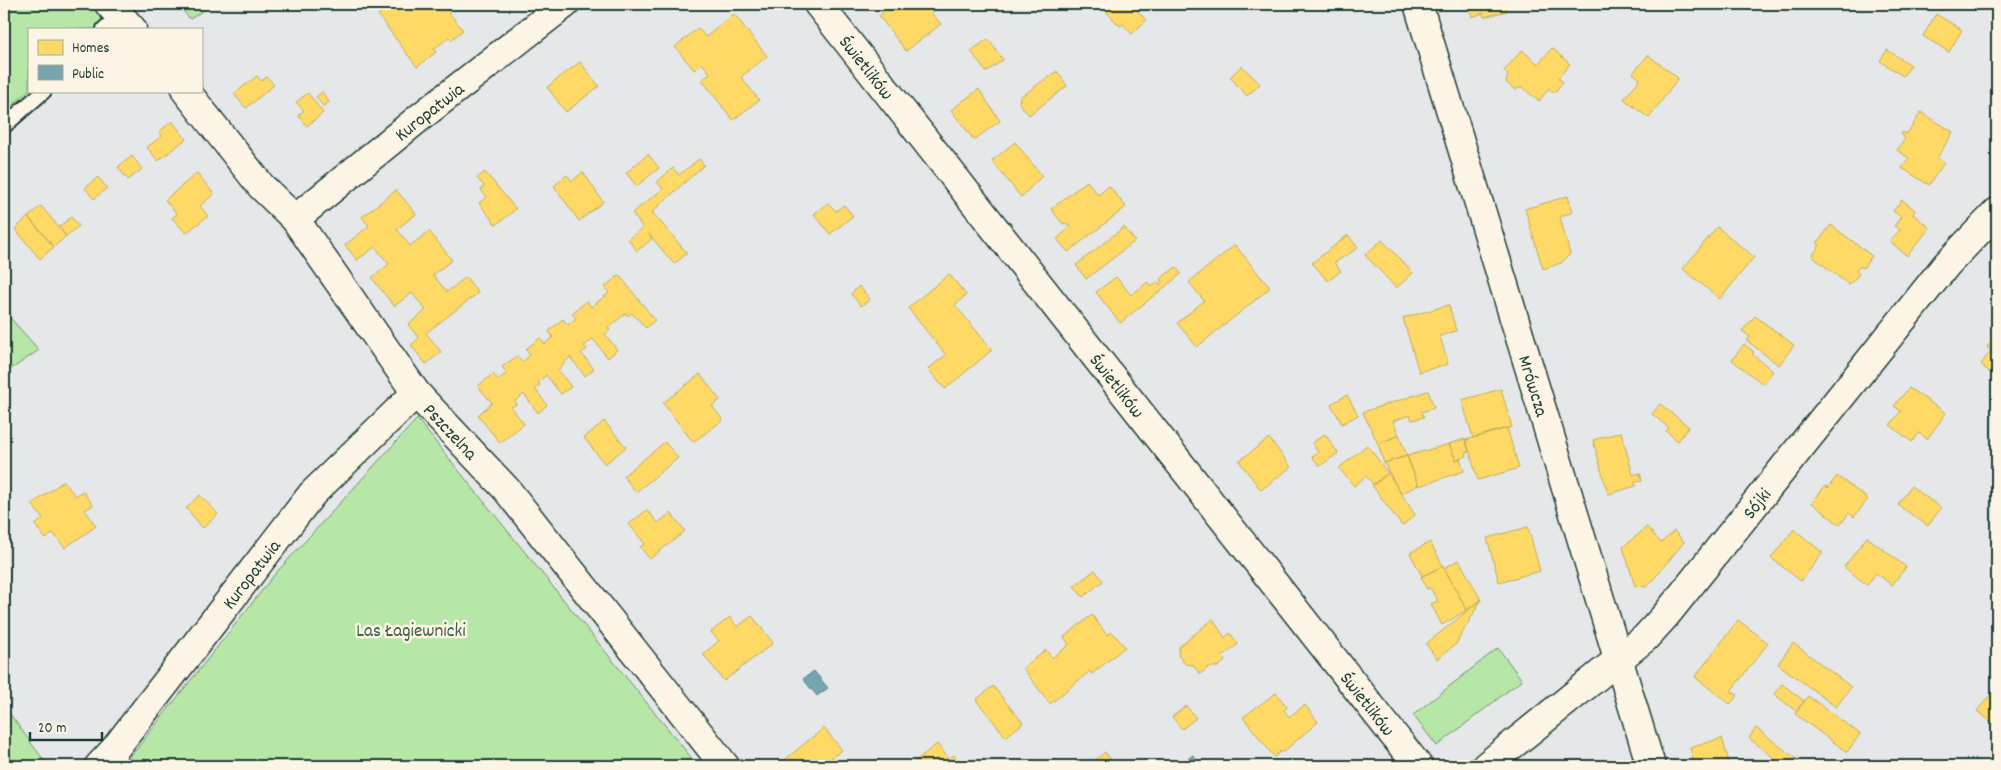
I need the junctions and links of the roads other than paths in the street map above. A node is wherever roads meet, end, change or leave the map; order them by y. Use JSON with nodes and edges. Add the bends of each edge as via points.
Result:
{"nodes":[{"id":1,"x":564,"y":4,"type":"edge"},
{"id":2,"x":818,"y":4,"type":"edge"},
{"id":3,"x":1418,"y":4,"type":"edge"},
{"id":4,"x":43,"y":92,"type":"edge"},
{"id":5,"x":187,"y":92,"type":"edge"},
{"id":6,"x":4,"y":126,"type":"edge"},
{"id":7,"x":1997,"y":212,"type":"edge"},
{"id":8,"x":295,"y":219,"type":"junction"},
{"id":9,"x":416,"y":393,"type":"junction"},
{"id":10,"x":1619,"y":659,"type":"junction"},
{"id":11,"x":99,"y":766,"type":"edge"},
{"id":12,"x":726,"y":766,"type":"edge"},
{"id":13,"x":1418,"y":766,"type":"edge"},
{"id":14,"x":1486,"y":766,"type":"edge"},
{"id":15,"x":1651,"y":766,"type":"edge"}],
"edges":[{"from":1,"to":8,"type":"street","name":"Kuropatwia"},
{"from":2,"to":13,"type":"street","name":"Świetlików"},
{"from":3,"to":10,"type":"street","name":"Mrówcza"},
{"from":4,"to":6,"type":"lane"},
{"from":5,"to":8,"type":"street","name":"Pszczelna","via":[[261,186]]},
{"from":7,"to":10,"type":"street","name":"Sójki","via":[[1947,264],[1666,615]]},
{"from":8,"to":9,"type":"street","name":"Pszczelna"},
{"from":9,"to":11,"type":"street","name":"Kuropatwia","via":[[312,494]]},
{"from":9,"to":12,"type":"street","name":"Pszczelna","via":[[507,490]]},
{"from":10,"to":14,"type":"street","name":"Sójki"},
{"from":10,"to":15,"type":"street","name":"Mrówcza"}]}
